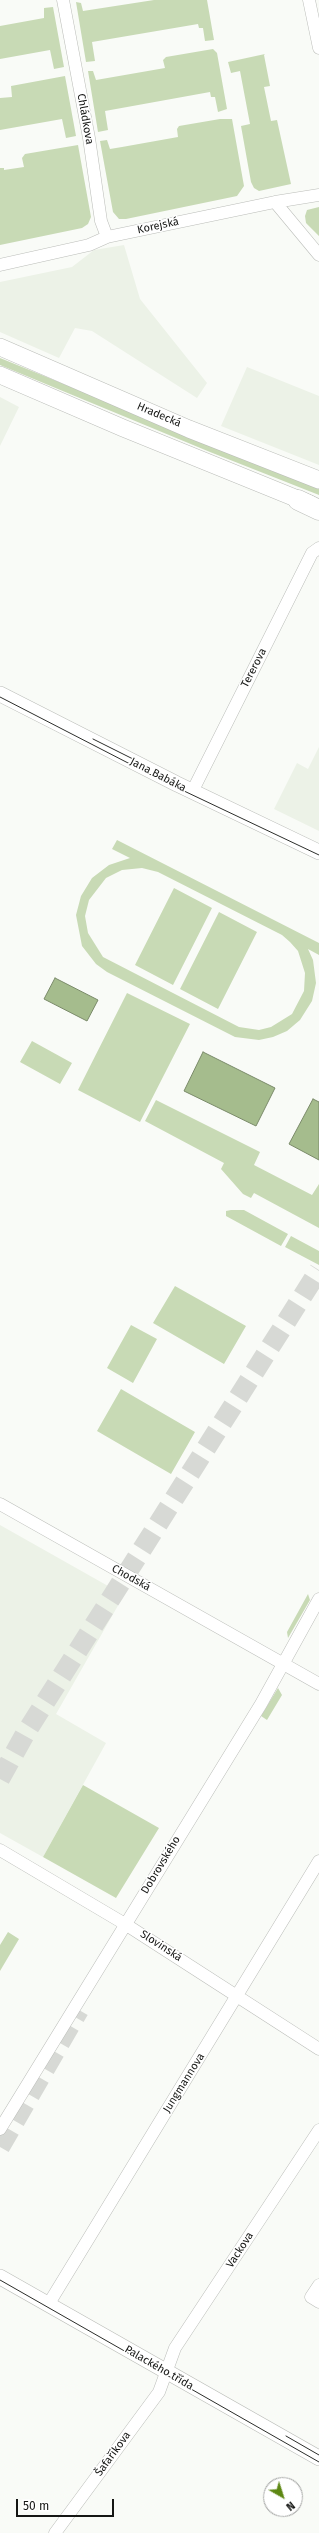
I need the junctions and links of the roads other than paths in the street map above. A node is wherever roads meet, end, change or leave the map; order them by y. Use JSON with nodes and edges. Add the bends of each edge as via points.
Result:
{"nodes":[{"id":1,"x":63,"y":0,"type":"edge"},
{"id":2,"x":309,"y":0,"type":"edge"},
{"id":3,"x":319,"y":48,"type":"edge"},
{"id":4,"x":319,"y":195,"type":"edge"},
{"id":5,"x":275,"y":202,"type":"junction"},
{"id":6,"x":107,"y":237,"type":"junction"},
{"id":7,"x":319,"y":256,"type":"edge"},
{"id":8,"x":0,"y":265,"type":"edge"},
{"id":9,"x":0,"y":347,"type":"edge"},
{"id":10,"x":0,"y":374,"type":"edge"},
{"id":11,"x":319,"y":480,"type":"edge"},
{"id":12,"x":298,"y":500,"type":"junction"},
{"id":13,"x":319,"y":507,"type":"edge"},
{"id":14,"x":319,"y":510,"type":"edge"},
{"id":15,"x":319,"y":548,"type":"edge"},
{"id":16,"x":0,"y":694,"type":"edge"},
{"id":17,"x":192,"y":792,"type":"junction"},
{"id":18,"x":319,"y":852,"type":"edge"},
{"id":19,"x":0,"y":1504,"type":"edge"},
{"id":20,"x":319,"y":1599,"type":"edge"},
{"id":21,"x":283,"y":1664,"type":"junction"},
{"id":22,"x":319,"y":1684,"type":"edge"},
{"id":23,"x":0,"y":1850,"type":"edge"},
{"id":24,"x":319,"y":1861,"type":"edge"},
{"id":25,"x":126,"y":1924,"type":"junction"},
{"id":26,"x":238,"y":1996,"type":"junction"},
{"id":27,"x":319,"y":2049,"type":"edge"},
{"id":28,"x":0,"y":2129,"type":"edge"},
{"id":29,"x":319,"y":2130,"type":"edge"},
{"id":30,"x":0,"y":2277,"type":"edge"},
{"id":31,"x":319,"y":2285,"type":"edge"},
{"id":32,"x":319,"y":2302,"type":"edge"},
{"id":33,"x":48,"y":2305,"type":"junction"},
{"id":34,"x":166,"y":2372,"type":"junction"},
{"id":35,"x":319,"y":2458,"type":"edge"},
{"id":36,"x":55,"y":2533,"type":"edge"}],
"edges":[{"from":1,"to":6,"type":"street","name":"Chládkova","via":[[89,138],[101,221]]},
{"from":2,"to":3,"type":"street"},
{"from":4,"to":5,"type":"street","name":"Korejská"},
{"from":5,"to":6,"type":"street","name":"Korejská"},
{"from":5,"to":7,"type":"street"},
{"from":6,"to":8,"type":"street","name":"Korejská","via":[[89,245]]},
{"from":9,"to":11,"type":"main road","name":"Hradecká","via":[[189,429]]},
{"from":10,"to":12,"type":"main road"},
{"from":12,"to":13,"type":"main road"},
{"from":12,"to":14,"type":"highway"},
{"from":15,"to":17,"type":"street","name":"Tererova","via":[[312,553]]},
{"from":16,"to":17,"type":"street","name":"Jana Babáka"},
{"from":17,"to":18,"type":"street","name":"Jana Babáka"},
{"from":19,"to":21,"type":"street","name":"Chodská"},
{"from":20,"to":21,"type":"street","name":"Dobrovského"},
{"from":21,"to":22,"type":"street","name":"Chodská"},
{"from":21,"to":25,"type":"street","name":"Dobrovského","via":[[268,1693]]},
{"from":23,"to":25,"type":"street","name":"Slovinská"},
{"from":24,"to":26,"type":"street","name":"Jungmannova"},
{"from":25,"to":26,"type":"street","name":"Slovinská"},
{"from":25,"to":28,"type":"street","name":"Dobrovského"},
{"from":26,"to":27,"type":"street","name":"Slovinská"},
{"from":26,"to":33,"type":"street","name":"Jungmannova"},
{"from":29,"to":34,"type":"street","name":"Vackova","via":[[175,2348]]},
{"from":30,"to":33,"type":"street","name":"Palackého třída"},
{"from":31,"to":32,"type":"street","via":[[311,2297]]},
{"from":33,"to":34,"type":"street","name":"Palackého třída"},
{"from":34,"to":35,"type":"street","name":"Palackého třída"},
{"from":34,"to":36,"type":"street","name":"Šafaříkova","via":[[159,2392]]}]}
